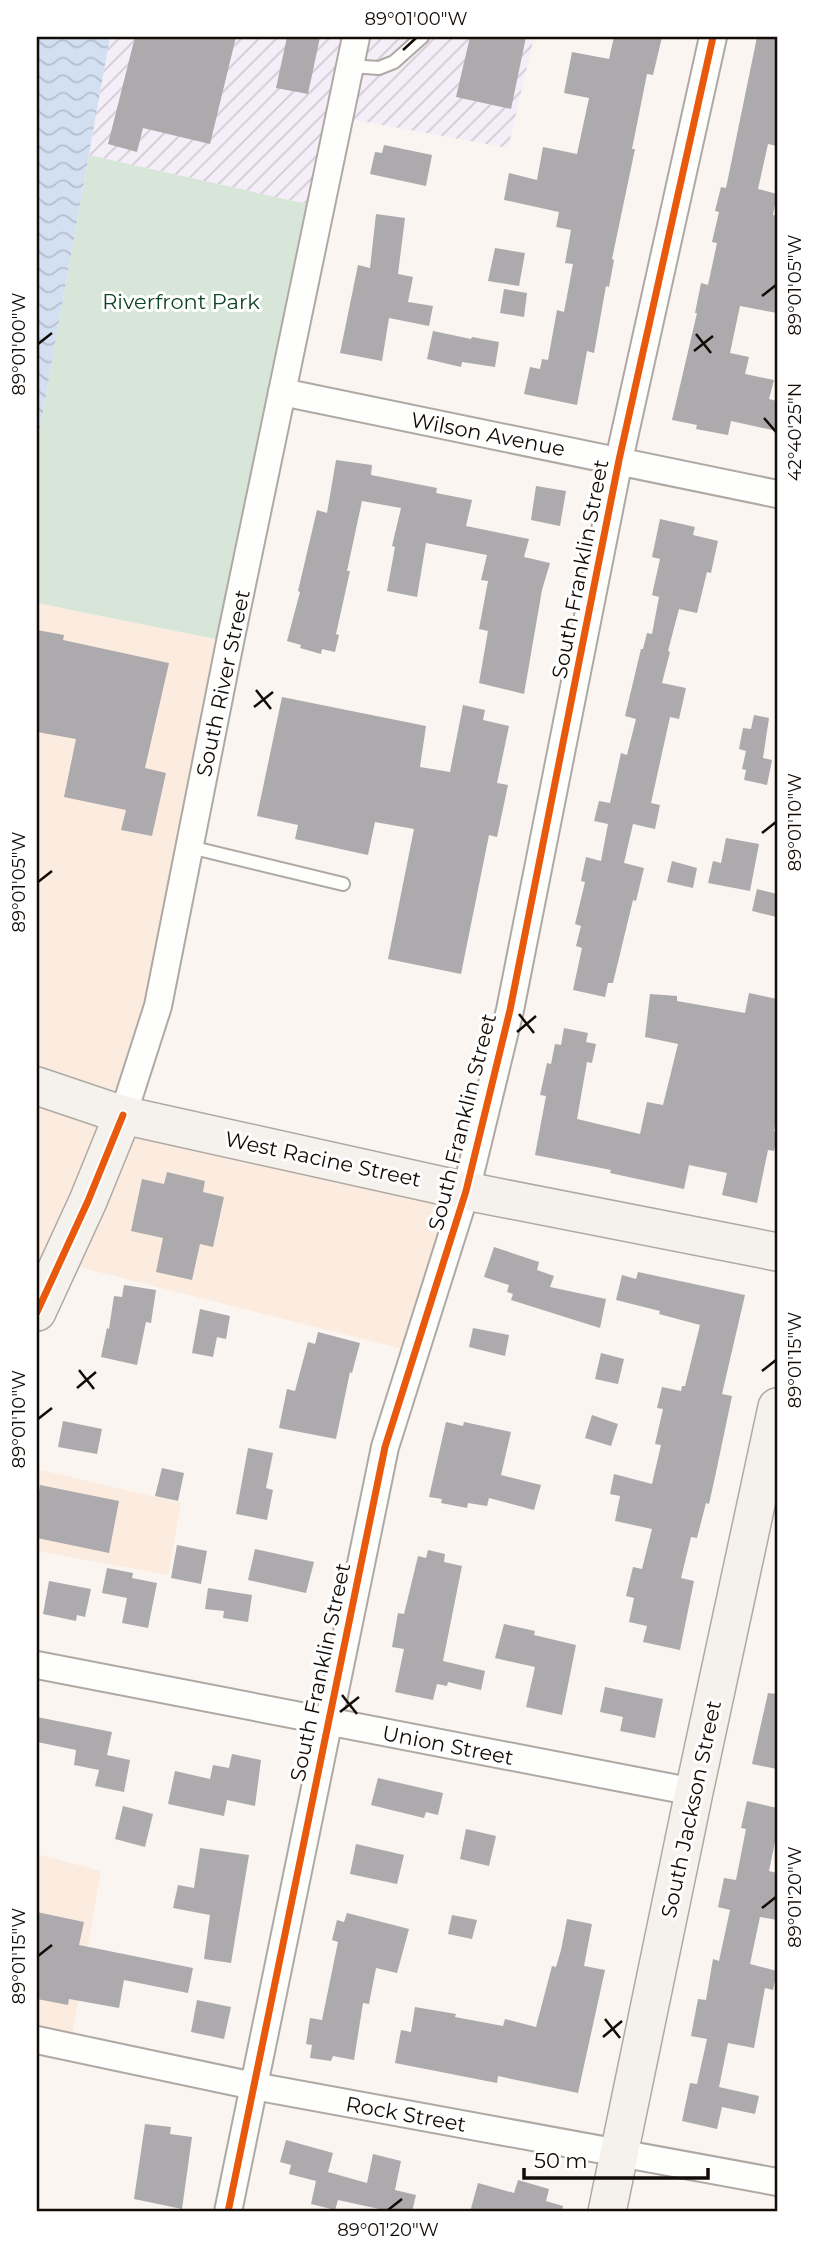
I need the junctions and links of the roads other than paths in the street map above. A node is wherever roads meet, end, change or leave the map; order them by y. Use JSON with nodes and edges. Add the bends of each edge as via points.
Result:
{"nodes":[{"id":1,"x":356,"y":37,"type":"edge"},
{"id":2,"x":422,"y":37,"type":"edge"},
{"id":3,"x":713,"y":37,"type":"edge"},
{"id":4,"x":350,"y":66,"type":"junction"},
{"id":5,"x":282,"y":392,"type":"junction"},
{"id":6,"x":619,"y":460,"type":"junction"},
{"id":7,"x":777,"y":494,"type":"edge"},
{"id":8,"x":190,"y":847,"type":"junction"},
{"id":9,"x":343,"y":884,"type":"dead end"},
{"id":10,"x":37,"y":1086,"type":"edge"},
{"id":11,"x":123,"y":1115,"type":"junction"},
{"id":12,"x":466,"y":1191,"type":"junction"},
{"id":13,"x":777,"y":1252,"type":"edge"},
{"id":14,"x":37,"y":1312,"type":"edge"},
{"id":15,"x":777,"y":1407,"type":"edge"},
{"id":16,"x":37,"y":1665,"type":"edge"},
{"id":17,"x":327,"y":1722,"type":"junction"},
{"id":18,"x":694,"y":1792,"type":"junction"},
{"id":19,"x":37,"y":2040,"type":"edge"},
{"id":20,"x":254,"y":2086,"type":"junction"},
{"id":21,"x":620,"y":2153,"type":"junction"},
{"id":22,"x":777,"y":2182,"type":"edge"},
{"id":23,"x":228,"y":2212,"type":"edge"},
{"id":24,"x":607,"y":2212,"type":"edge"}],
"edges":[{"from":1,"to":4,"type":"street","name":"South River Street"},
{"from":2,"to":4,"type":"lane","via":[[394,62],[379,68]]},
{"from":3,"to":6,"type":"street","name":"South Franklin Street"},
{"from":4,"to":5,"type":"street","name":"South River Street"},
{"from":5,"to":6,"type":"street","name":"Wilson Avenue"},
{"from":5,"to":8,"type":"street","name":"South River Street"},
{"from":6,"to":7,"type":"street","name":"Wilson Avenue"},
{"from":6,"to":12,"type":"street","name":"South Franklin Street","via":[[523,948]]},
{"from":8,"to":9,"type":"lane"},
{"from":8,"to":11,"type":"street","name":"South River Street","via":[[158,1006]]},
{"from":10,"to":11,"type":"main road","name":"West Racine Street"},
{"from":11,"to":12,"type":"main road","name":"West Racine Street"},
{"from":11,"to":14,"type":"main road","name":"South River Street"},
{"from":12,"to":13,"type":"main road","name":"West Racine Street"},
{"from":12,"to":17,"type":"street","name":"South Franklin Street","via":[[385,1447]]},
{"from":15,"to":18,"type":"main road","name":"South Jackson Street"},
{"from":16,"to":17,"type":"street","name":"Union Street"},
{"from":17,"to":18,"type":"street","name":"Union Street"},
{"from":17,"to":20,"type":"street","name":"South Franklin Street"},
{"from":18,"to":21,"type":"main road","name":"South Jackson Street"},
{"from":19,"to":20,"type":"street","name":"Rock Street"},
{"from":20,"to":21,"type":"street","name":"Rock Street"},
{"from":20,"to":23,"type":"street","name":"South Franklin Street"},
{"from":21,"to":22,"type":"street","name":"Rock Street"},
{"from":21,"to":24,"type":"main road","name":"South Jackson Street"}]}
